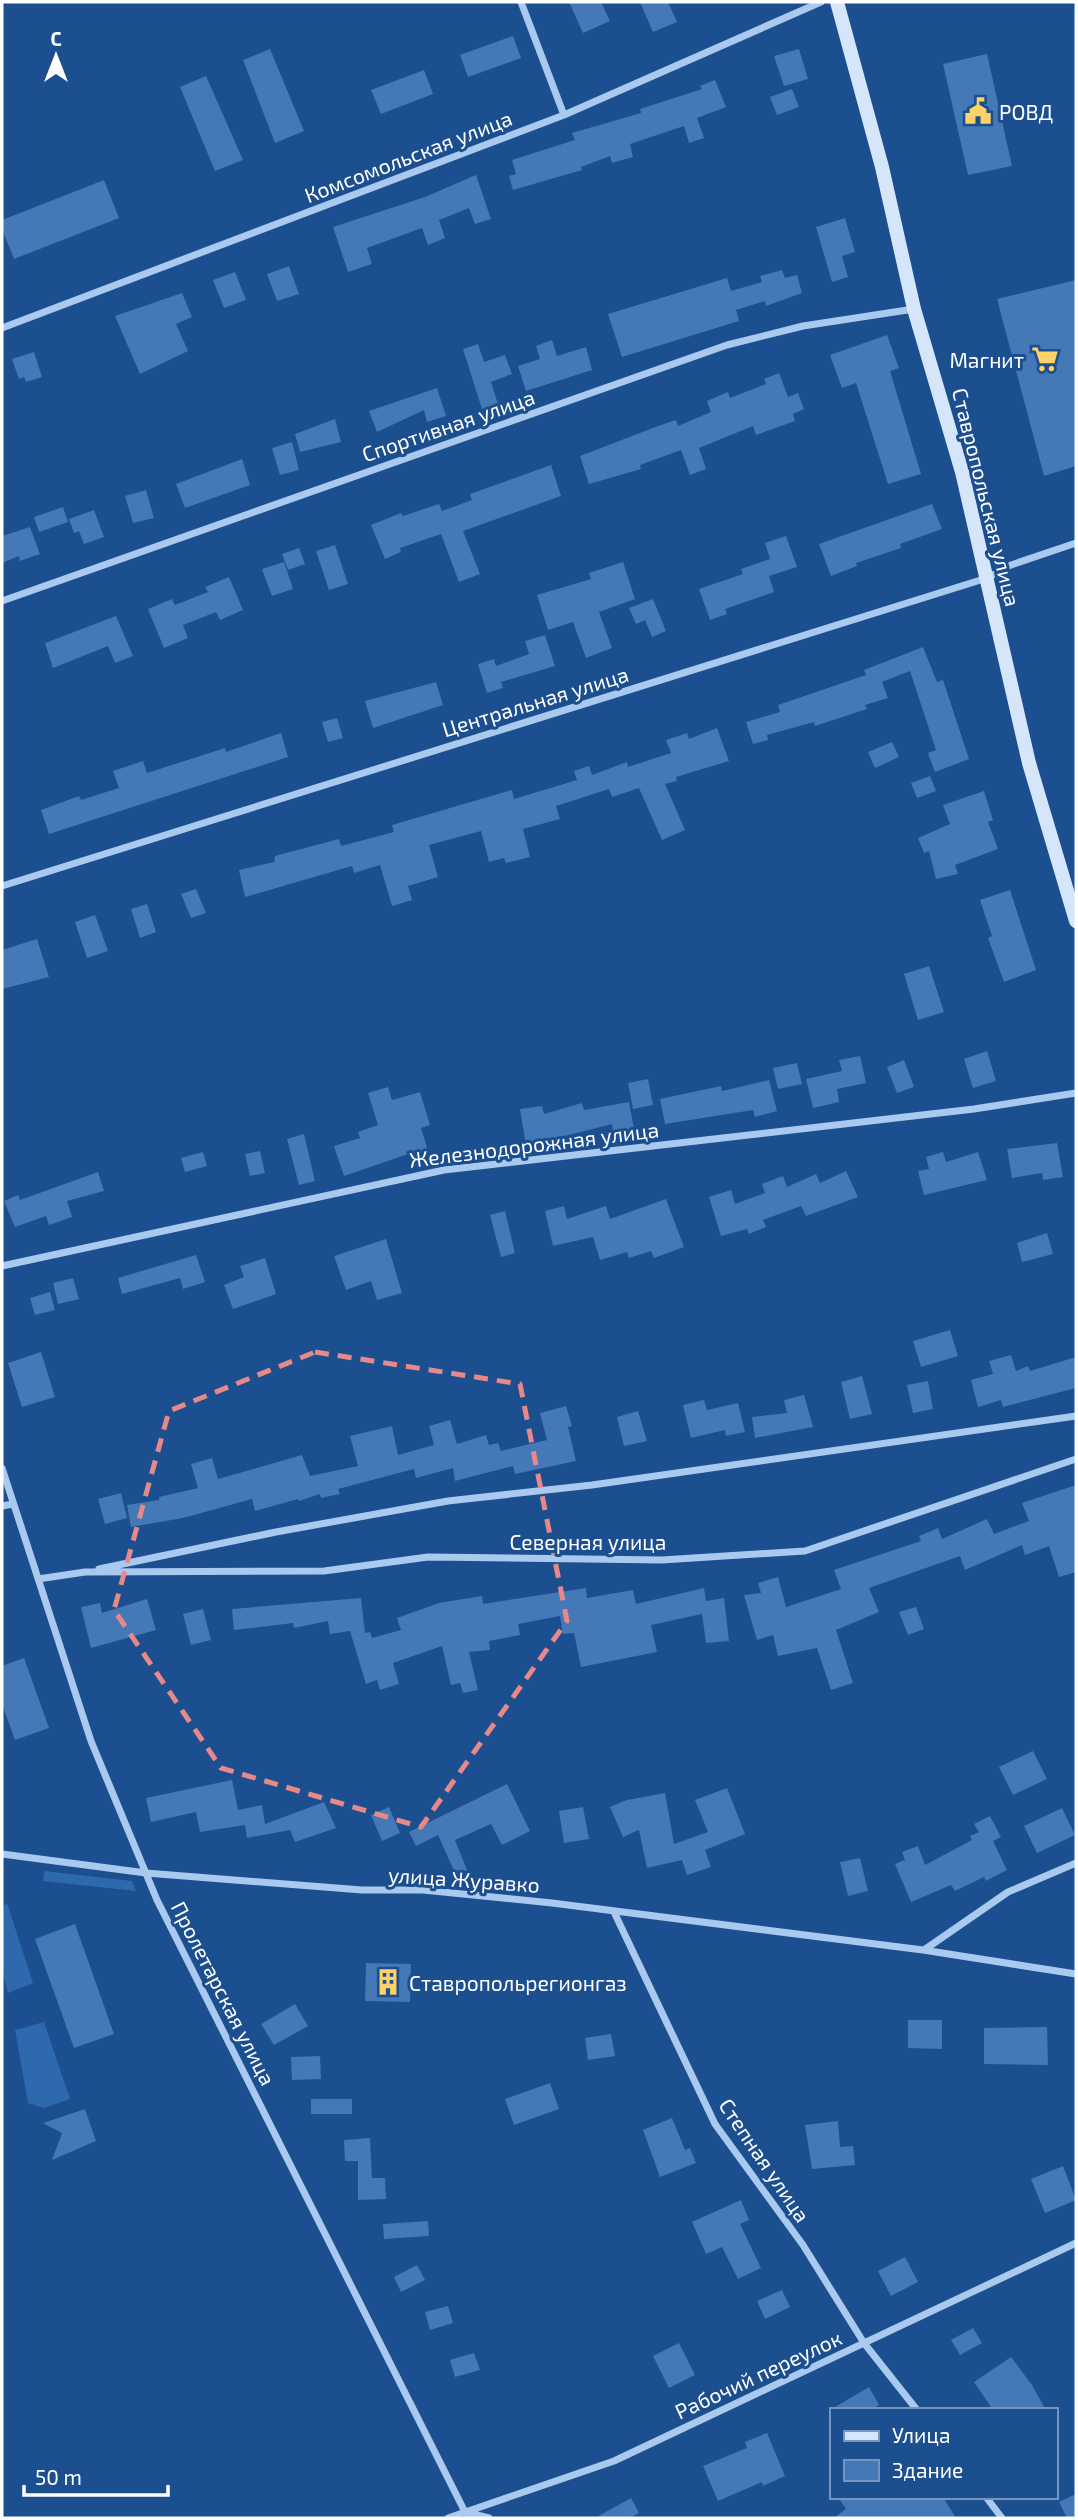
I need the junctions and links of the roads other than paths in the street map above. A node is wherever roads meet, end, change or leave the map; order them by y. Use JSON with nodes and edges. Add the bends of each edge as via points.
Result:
{"nodes":[{"id":1,"x":522,"y":2,"type":"edge"},
{"id":2,"x":821,"y":2,"type":"edge"},
{"id":3,"x":837,"y":2,"type":"edge"},
{"id":4,"x":564,"y":115,"type":"junction"},
{"id":5,"x":914,"y":309,"type":"junction"},
{"id":6,"x":2,"y":328,"type":"edge"},
{"id":7,"x":1076,"y":542,"type":"edge"},
{"id":8,"x":987,"y":578,"type":"junction"},
{"id":9,"x":2,"y":601,"type":"edge"},
{"id":10,"x":2,"y":886,"type":"edge"},
{"id":11,"x":1076,"y":921,"type":"edge"},
{"id":12,"x":1076,"y":1093,"type":"edge"},
{"id":13,"x":2,"y":1266,"type":"edge"},
{"id":14,"x":1076,"y":1416,"type":"edge"},
{"id":15,"x":1076,"y":1458,"type":"edge"},
{"id":16,"x":2,"y":1468,"type":"edge"},
{"id":17,"x":13,"y":1504,"type":"junction"},
{"id":18,"x":2,"y":1506,"type":"edge"},
{"id":19,"x":85,"y":1572,"type":"junction"},
{"id":20,"x":38,"y":1579,"type":"junction"},
{"id":21,"x":2,"y":1854,"type":"edge"},
{"id":22,"x":1076,"y":1863,"type":"edge"},
{"id":23,"x":146,"y":1873,"type":"junction"},
{"id":24,"x":614,"y":1912,"type":"junction"},
{"id":25,"x":923,"y":1950,"type":"junction"},
{"id":26,"x":1076,"y":1974,"type":"edge"},
{"id":27,"x":1076,"y":2243,"type":"edge"},
{"id":28,"x":864,"y":2343,"type":"junction"},
{"id":29,"x":915,"y":2408,"type":"edge"},
{"id":30,"x":988,"y":2499,"type":"edge"},
{"id":31,"x":467,"y":2515,"type":"edge"},
{"id":32,"x":447,"y":2518,"type":"edge"},
{"id":33,"x":489,"y":2518,"type":"edge"},
{"id":34,"x":1002,"y":2518,"type":"edge"}],
"edges":[{"from":1,"to":4,"type":"street"},
{"from":2,"to":4,"type":"street","name":"Комсомольская улица"},
{"from":3,"to":5,"type":"street","name":"Ставропольская улица"},
{"from":4,"to":6,"type":"street","name":"Комсомольская улица"},
{"from":5,"to":8,"type":"street","name":"Ставропольская улица","via":[[962,472]]},
{"from":5,"to":9,"type":"street","name":"Спортивная улица","via":[[803,326],[727,345]]},
{"from":7,"to":8,"type":"street","name":"Центральная улица"},
{"from":8,"to":10,"type":"street","name":"Центральная улица"},
{"from":8,"to":11,"type":"street","name":"Ставропольская улица","via":[[1029,763]]},
{"from":12,"to":13,"type":"street","name":"Железнодорожная улица","via":[[974,1109],[444,1170]]},
{"from":14,"to":19,"type":"street","name":"Северная улица","via":[[448,1501]]},
{"from":15,"to":19,"type":"street","name":"Северная улица","via":[[805,1551],[662,1560],[428,1557],[324,1571]]},
{"from":16,"to":17,"type":"street","name":"Пролетарская улица"},
{"from":17,"to":18,"type":"street"},
{"from":17,"to":20,"type":"street","name":"Пролетарская улица"},
{"from":19,"to":20,"type":"street","name":"Северная улица"},
{"from":20,"to":23,"type":"street","name":"Пролетарская улица","via":[[91,1741]]},
{"from":21,"to":23,"type":"street","name":"улица Журавко"},
{"from":22,"to":25,"type":"street","via":[[1007,1892]]},
{"from":23,"to":24,"type":"street","name":"улица Журавко","via":[[362,1890],[423,1890]]},
{"from":23,"to":31,"type":"street","name":"Пролетарская улица"},
{"from":24,"to":25,"type":"street","name":"улица Журавко"},
{"from":24,"to":28,"type":"street","name":"Степная улица","via":[[715,2124],[803,2245]]},
{"from":25,"to":26,"type":"street","name":"улица Журавко"},
{"from":27,"to":28,"type":"street","name":"Рабочий переулок"},
{"from":28,"to":29,"type":"street","name":"Степная улица"},
{"from":28,"to":31,"type":"street","name":"Рабочий переулок","via":[[614,2461]]},
{"from":30,"to":34,"type":"street"},
{"from":31,"to":32,"type":"street","name":"Рабочий переулок"},
{"from":31,"to":33,"type":"street"}]}
